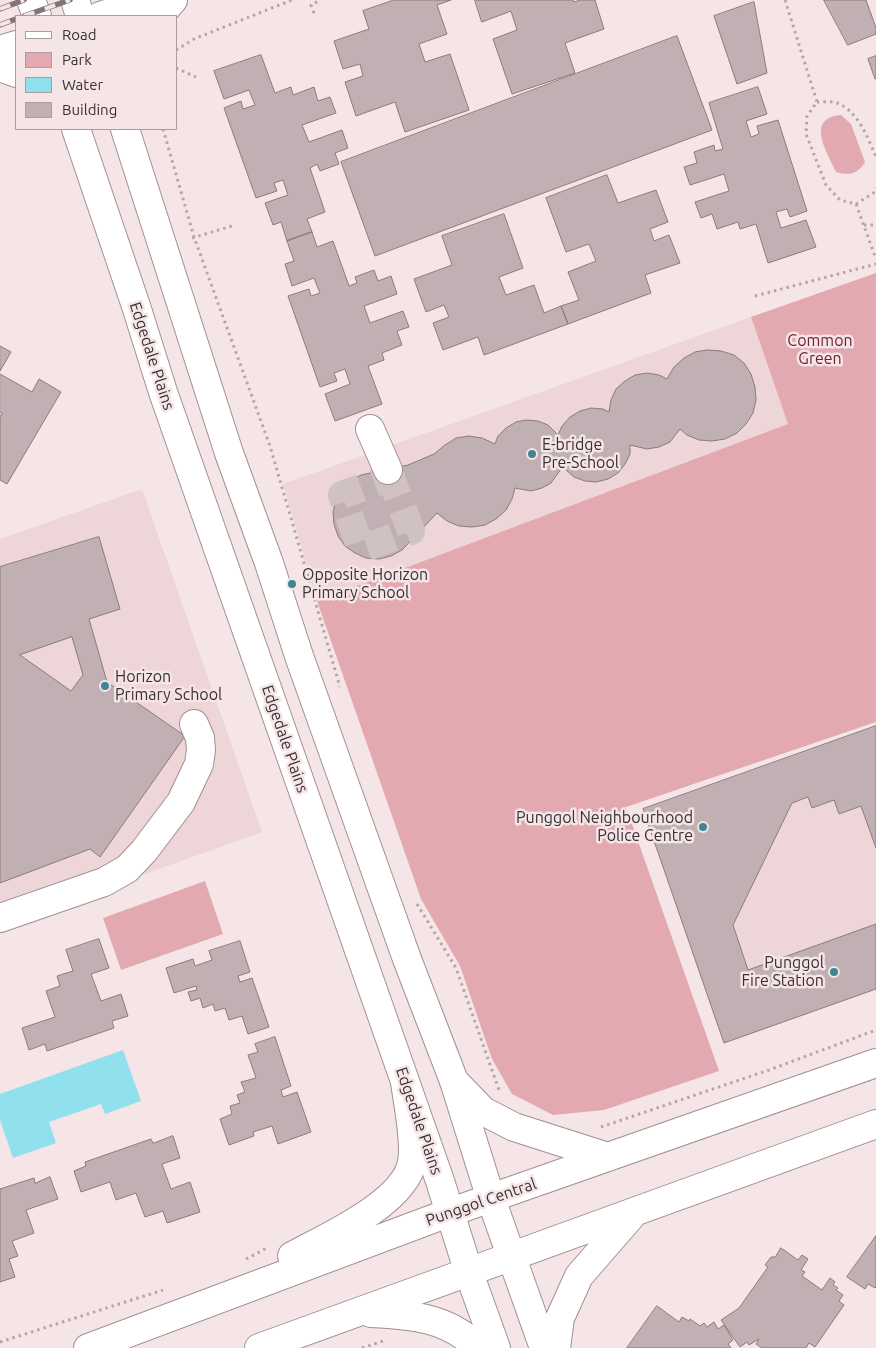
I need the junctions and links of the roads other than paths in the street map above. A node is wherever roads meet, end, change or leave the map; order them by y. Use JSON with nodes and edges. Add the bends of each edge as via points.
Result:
{"nodes":[{"id":1,"x":31,"y":0,"type":"edge"},
{"id":2,"x":75,"y":0,"type":"edge"},
{"id":3,"x":150,"y":0,"type":"edge"},
{"id":4,"x":173,"y":0,"type":"edge"},
{"id":5,"x":37,"y":15,"type":"edge"},
{"id":6,"x":80,"y":15,"type":"edge"},
{"id":7,"x":103,"y":15,"type":"edge"},
{"id":8,"x":160,"y":15,"type":"edge"},
{"id":9,"x":15,"y":45,"type":"edge"},
{"id":10,"x":0,"y":50,"type":"edge"},
{"id":11,"x":0,"y":67,"type":"edge"},
{"id":12,"x":15,"y":72,"type":"edge"},
{"id":13,"x":76,"y":130,"type":"edge"},
{"id":14,"x":125,"y":130,"type":"edge"},
{"id":15,"x":370,"y":429,"type":"dead end"},
{"id":16,"x":388,"y":470,"type":"tunnel mouth"},
{"id":17,"x":194,"y":724,"type":"dead end"},
{"id":18,"x":0,"y":918,"type":"edge"},
{"id":19,"x":876,"y":1063,"type":"edge"},
{"id":20,"x":454,"y":1081,"type":"junction"},
{"id":21,"x":406,"y":1082,"type":"junction"},
{"id":22,"x":876,"y":1124,"type":"edge"},
{"id":23,"x":608,"y":1157,"type":"junction"},
{"id":24,"x":491,"y":1199,"type":"junction"},
{"id":25,"x":451,"y":1212,"type":"junction"},
{"id":26,"x":633,"y":1214,"type":"junction"},
{"id":27,"x":511,"y":1256,"type":"junction"},
{"id":28,"x":469,"y":1273,"type":"junction"},
{"id":29,"x":205,"y":1303,"type":"junction"},
{"id":30,"x":362,"y":1312,"type":"junction"},
{"id":31,"x":88,"y":1348,"type":"edge"},
{"id":32,"x":259,"y":1348,"type":"edge"},
{"id":33,"x":478,"y":1348,"type":"edge"},
{"id":34,"x":496,"y":1348,"type":"edge"},
{"id":35,"x":544,"y":1348,"type":"edge"},
{"id":36,"x":556,"y":1348,"type":"edge"}],
"edges":[{"from":1,"to":5,"type":"street"},
{"from":2,"to":6,"type":"street"},
{"from":3,"to":7,"type":"street"},
{"from":4,"to":8,"type":"street"},
{"from":9,"to":10,"type":"street"},
{"from":11,"to":12,"type":"street"},
{"from":13,"to":21,"type":"street","name":"Edgedale Plains","via":[[163,392]]},
{"from":14,"to":20,"type":"street","via":[[229,453],[299,656]]},
{"from":15,"to":16,"type":"street"},
{"from":17,"to":18,"type":"street","via":[[200,738],[199,764],[181,802],[144,851],[127,868],[104,882]]},
{"from":19,"to":23,"type":"street","name":"Punggol Central"},
{"from":20,"to":23,"type":"street","via":[[483,1111],[514,1127]]},
{"from":20,"to":24,"type":"street"},
{"from":21,"to":25,"type":"street","name":"Edgedale Plains"},
{"from":21,"to":29,"type":"street","via":[[413,1146],[412,1163],[402,1184],[371,1213]]},
{"from":22,"to":26,"type":"street"},
{"from":23,"to":24,"type":"street","name":"Punggol Central"},
{"from":24,"to":25,"type":"street","name":"Punggol Central"},
{"from":24,"to":27,"type":"street"},
{"from":25,"to":28,"type":"street","name":"Edgedale Plains"},
{"from":25,"to":29,"type":"street","name":"Punggol Central"},
{"from":26,"to":27,"type":"street"},
{"from":26,"to":36,"type":"street","via":[[579,1276],[560,1318]]},
{"from":27,"to":28,"type":"street"},
{"from":27,"to":35,"type":"street"},
{"from":28,"to":30,"type":"street"},
{"from":28,"to":34,"type":"street","name":"Edgedale Plains"},
{"from":29,"to":31,"type":"street","name":"Punggol Central"},
{"from":30,"to":32,"type":"street"},
{"from":30,"to":33,"type":"street","via":[[407,1315],[441,1322]]}]}
